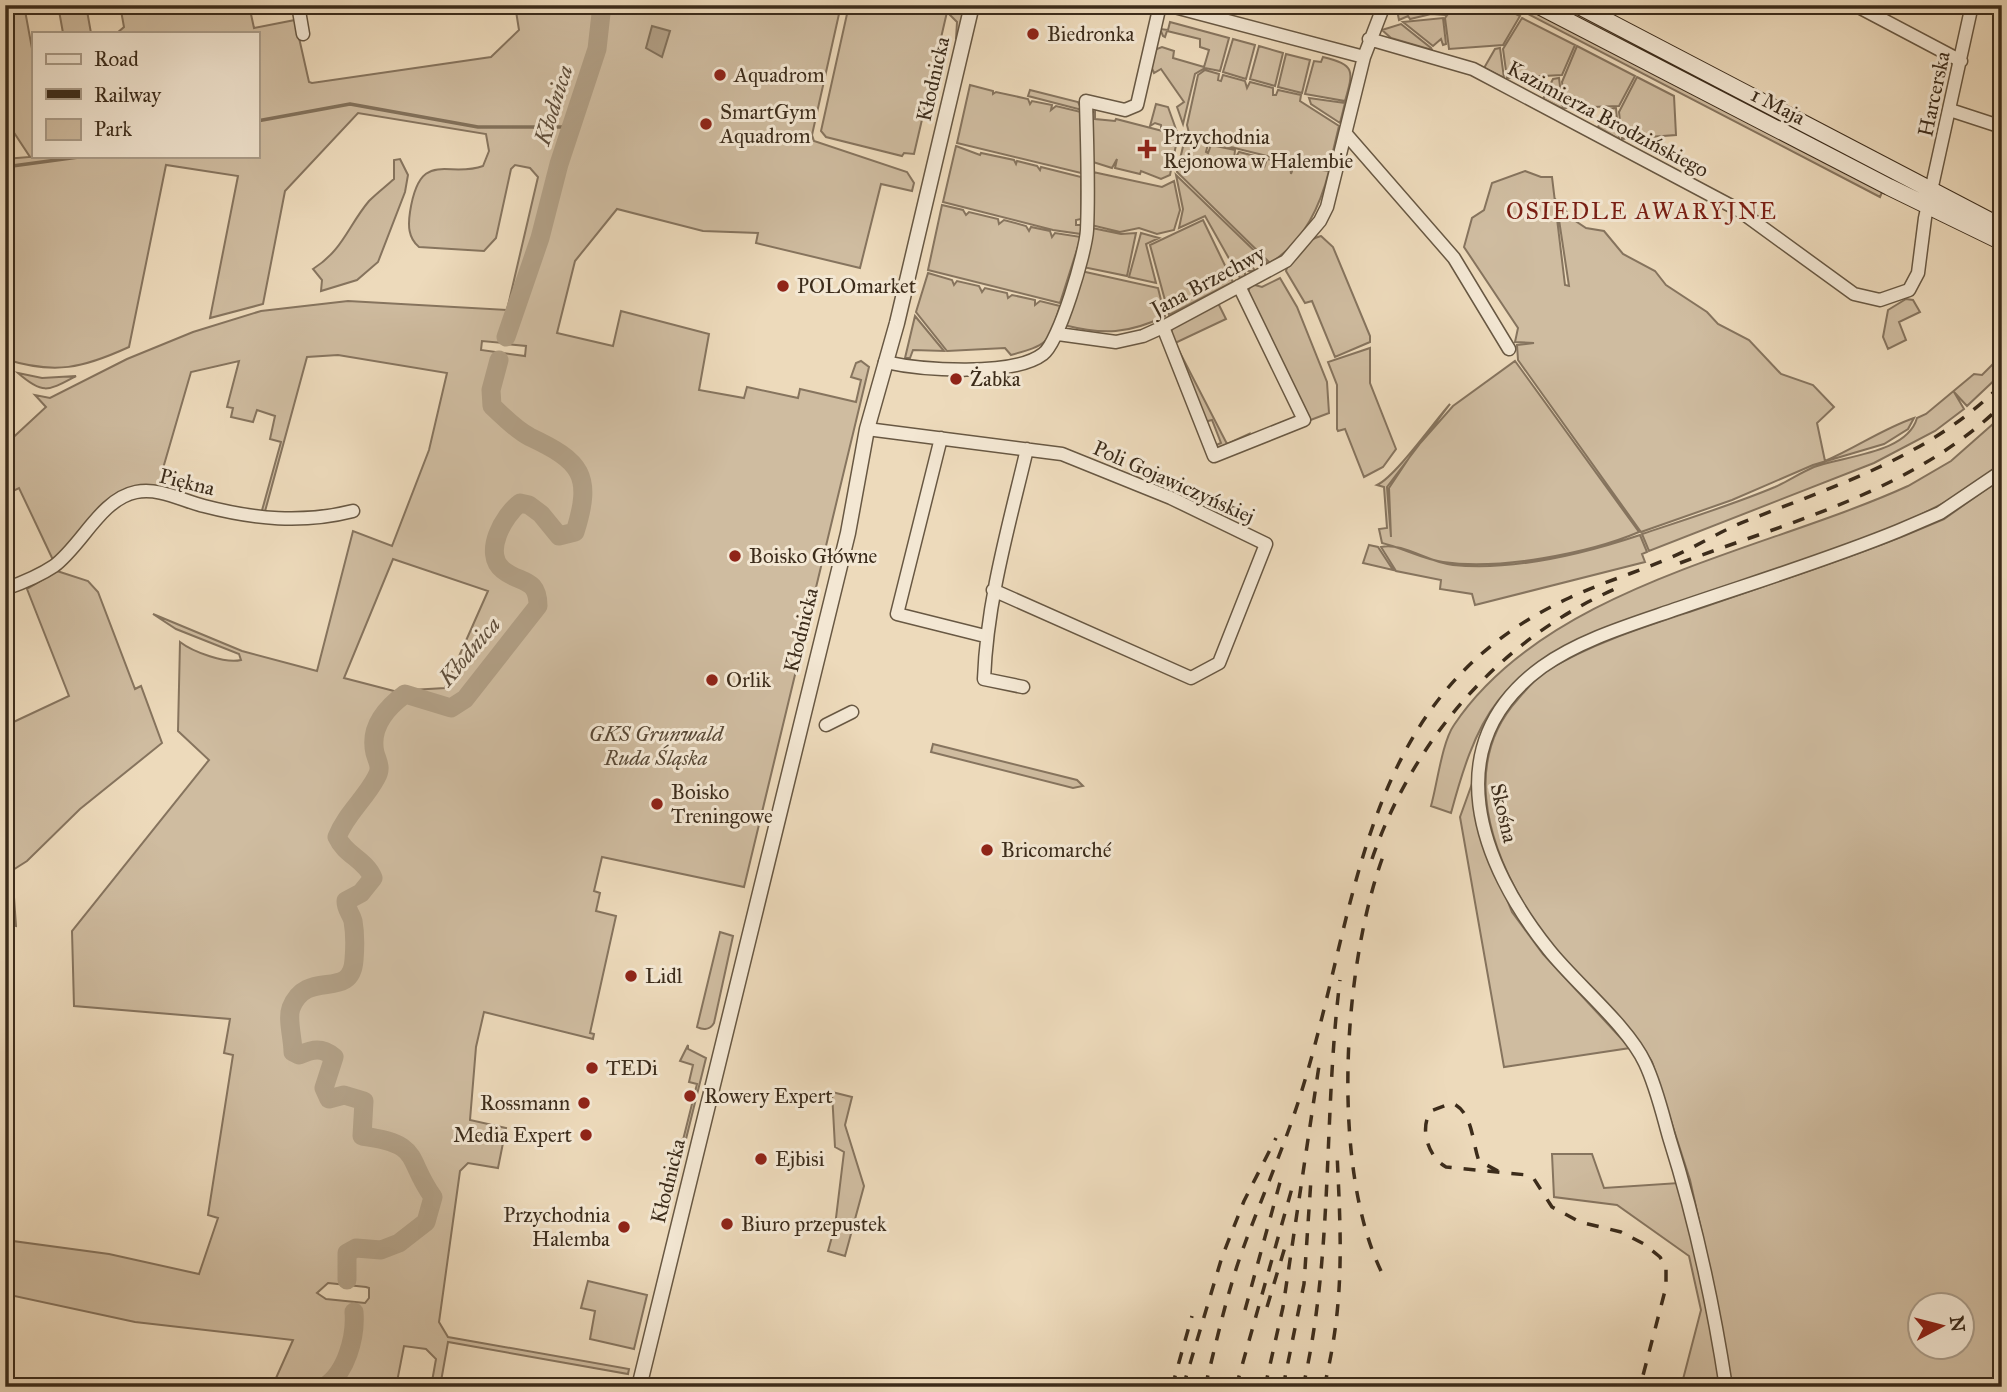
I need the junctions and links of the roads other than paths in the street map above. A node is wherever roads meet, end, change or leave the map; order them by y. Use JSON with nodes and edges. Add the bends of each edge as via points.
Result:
{"nodes":[{"id":1,"x":298,"y":5,"type":"edge"},
{"id":2,"x":972,"y":5,"type":"edge"},
{"id":3,"x":1160,"y":5,"type":"edge"},
{"id":4,"x":1167,"y":5,"type":"edge"},
{"id":5,"x":1384,"y":5,"type":"edge"},
{"id":6,"x":1537,"y":5,"type":"edge"},
{"id":7,"x":1577,"y":5,"type":"edge"},
{"id":8,"x":1856,"y":5,"type":"edge"},
{"id":9,"x":1972,"y":5,"type":"edge"},
{"id":10,"x":303,"y":34,"type":"dead end"},
{"id":11,"x":1369,"y":39,"type":"junction"},
{"id":12,"x":1364,"y":57,"type":"junction"},
{"id":13,"x":1961,"y":61,"type":"junction"},
{"id":14,"x":1950,"y":110,"type":"junction"},
{"id":15,"x":2002,"y":127,"type":"edge"},
{"id":16,"x":1346,"y":134,"type":"junction"},
{"id":17,"x":1933,"y":191,"type":"junction"},
{"id":18,"x":1930,"y":208,"type":"junction"},
{"id":19,"x":2002,"y":228,"type":"edge"},
{"id":20,"x":2002,"y":242,"type":"edge"},
{"id":21,"x":1239,"y":286,"type":"junction"},
{"id":22,"x":1163,"y":327,"type":"junction"},
{"id":23,"x":1058,"y":334,"type":"junction"},
{"id":24,"x":1508,"y":349,"type":"dead end"},
{"id":25,"x":885,"y":362,"type":"junction"},
{"id":26,"x":867,"y":429,"type":"junction"},
{"id":27,"x":941,"y":438,"type":"junction"},
{"id":28,"x":1027,"y":449,"type":"junction"},
{"id":29,"x":2002,"y":471,"type":"edge"},
{"id":30,"x":353,"y":511,"type":"dead end"},
{"id":31,"x":5,"y":589,"type":"edge"},
{"id":32,"x":993,"y":590,"type":"junction"},
{"id":33,"x":985,"y":636,"type":"junction"},
{"id":34,"x":1023,"y":687,"type":"dead end"},
{"id":35,"x":852,"y":712,"type":"dead end"},
{"id":36,"x":826,"y":725,"type":"dead end"},
{"id":37,"x":639,"y":1387,"type":"edge"},
{"id":38,"x":1726,"y":1387,"type":"edge"}],
"edges":[{"from":1,"to":10,"type":"street"},
{"from":2,"to":25,"type":"street","name":"Kłodnicka"},
{"from":3,"to":23,"type":"street","via":[[1137,105],[1125,110],[1086,101],[1087,233]]},
{"from":4,"to":12,"type":"street"},
{"from":5,"to":11,"type":"street","name":"Jana Brzechwy"},
{"from":6,"to":18,"type":"main road","name":"1 Maja"},
{"from":7,"to":17,"type":"main road","name":"1 Maja"},
{"from":8,"to":13,"type":"street"},
{"from":9,"to":13,"type":"street","name":"Harcerska"},
{"from":11,"to":12,"type":"street","name":"Jana Brzechwy"},
{"from":11,"to":18,"type":"street","name":"Kazimierza Brodzińskiego","via":[[1473,68],[1737,209],[1854,294],[1880,300],[1909,290],[1918,273]]},
{"from":12,"to":16,"type":"street","name":"Jana Brzechwy"},
{"from":13,"to":14,"type":"street","name":"Harcerska"},
{"from":14,"to":15,"type":"street"},
{"from":14,"to":17,"type":"street","name":"Harcerska"},
{"from":16,"to":21,"type":"street","name":"Jana Brzechwy","via":[[1320,221],[1286,261]]},
{"from":16,"to":24,"type":"street","via":[[1454,258]]},
{"from":17,"to":18,"type":"street","name":"Kazimierza Brodzińskiego"},
{"from":17,"to":19,"type":"main road","name":"1 Maja"},
{"from":18,"to":20,"type":"main road","name":"1 Maja"},
{"from":21,"to":22,"type":"street","name":"Jana Brzechwy"},
{"from":21,"to":22,"type":"street","via":[[1304,419],[1214,456]]},
{"from":22,"to":23,"type":"street","name":"Jana Brzechwy","via":[[1116,342]]},
{"from":23,"to":25,"type":"street","via":[[1046,353],[1025,363],[975,370]]},
{"from":25,"to":26,"type":"street","name":"Kłodnicka"},
{"from":26,"to":27,"type":"street","name":"Poli Gojawiczyńskiej"},
{"from":26,"to":37,"type":"street","name":"Kłodnicka","via":[[848,533]]},
{"from":27,"to":28,"type":"street","name":"Poli Gojawiczyńskiej"},
{"from":27,"to":33,"type":"street","via":[[897,614]]},
{"from":28,"to":32,"type":"street"},
{"from":28,"to":32,"type":"street","name":"Poli Gojawiczyńskiej","via":[[1062,454],[1171,498],[1266,544],[1219,663],[1191,678]]},
{"from":29,"to":38,"type":"street","name":"Skośna","via":[[1940,513],[1898,531],[1632,625],[1554,660],[1503,706],[1477,762],[1481,817],[1517,906],[1548,949],[1634,1045],[1649,1073],[1688,1196]]},
{"from":30,"to":31,"type":"street","name":"Piękna","via":[[326,518],[265,519],[139,491],[120,497],[55,565]]},
{"from":32,"to":33,"type":"street"},
{"from":33,"to":34,"type":"street","via":[[984,678]]},
{"from":35,"to":36,"type":"street"}]}
